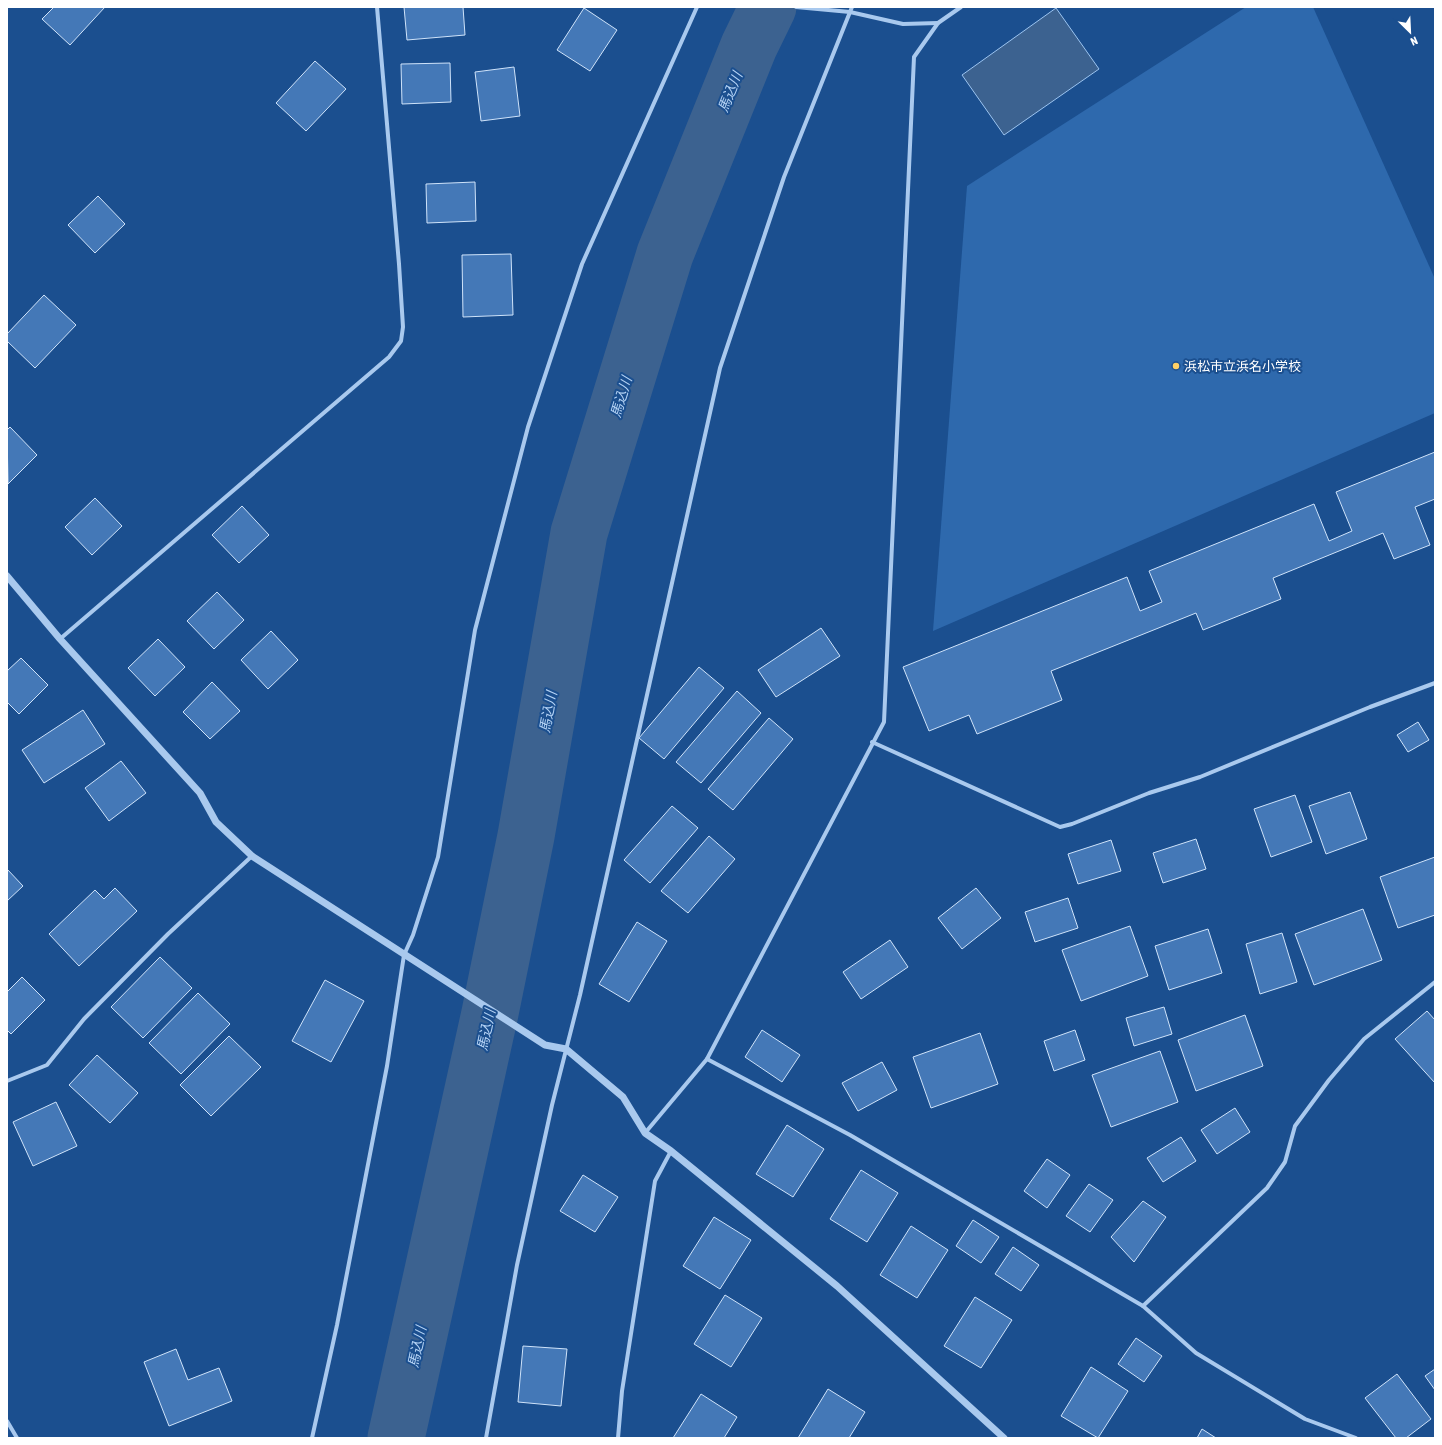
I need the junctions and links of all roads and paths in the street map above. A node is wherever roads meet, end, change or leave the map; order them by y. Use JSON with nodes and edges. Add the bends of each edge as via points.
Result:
{"nodes":[{"id":1,"x":377,"y":7,"type":"edge"},
{"id":2,"x":697,"y":7,"type":"edge"},
{"id":3,"x":796,"y":7,"type":"edge"},
{"id":4,"x":852,"y":7,"type":"edge"},
{"id":5,"x":961,"y":7,"type":"edge"},
{"id":6,"x":850,"y":12,"type":"junction"},
{"id":7,"x":938,"y":23,"type":"junction"},
{"id":8,"x":7,"y":576,"type":"edge"},
{"id":9,"x":60,"y":639,"type":"junction"},
{"id":10,"x":1435,"y":683,"type":"edge"},
{"id":11,"x":872,"y":742,"type":"junction"},
{"id":12,"x":252,"y":856,"type":"junction"},
{"id":13,"x":404,"y":955,"type":"junction"},
{"id":14,"x":1435,"y":982,"type":"edge"},
{"id":15,"x":566,"y":1049,"type":"junction"},
{"id":16,"x":707,"y":1059,"type":"junction"},
{"id":17,"x":7,"y":1081,"type":"edge"},
{"id":18,"x":645,"y":1133,"type":"junction"},
{"id":19,"x":671,"y":1151,"type":"junction"},
{"id":20,"x":1143,"y":1306,"type":"junction"},
{"id":21,"x":7,"y":1421,"type":"edge"},
{"id":22,"x":17,"y":1438,"type":"edge"},
{"id":23,"x":312,"y":1438,"type":"edge"},
{"id":24,"x":486,"y":1438,"type":"edge"},
{"id":25,"x":618,"y":1438,"type":"edge"},
{"id":26,"x":1004,"y":1438,"type":"edge"},
{"id":27,"x":1356,"y":1438,"type":"edge"}],
"edges":[{"from":1,"to":9,"type":"street","via":[[400,264],[403,327],[401,341],[389,357]]},
{"from":2,"to":13,"type":"street","via":[[582,264],[528,427],[475,630],[438,857]]},
{"from":3,"to":6,"type":"street"},
{"from":4,"to":6,"type":"street"},
{"from":5,"to":7,"type":"street"},
{"from":6,"to":7,"type":"street","via":[[903,24]]},
{"from":6,"to":15,"type":"street","via":[[784,177],[720,368]]},
{"from":7,"to":11,"type":"street","via":[[914,57],[884,722]]},
{"from":8,"to":9,"type":"street"},
{"from":9,"to":12,"type":"street","via":[[200,793],[216,822]]},
{"from":10,"to":11,"type":"street","via":[[1200,777],[1149,793],[1060,827]]},
{"from":11,"to":16,"type":"street"},
{"from":12,"to":13,"type":"street"},
{"from":12,"to":17,"type":"street","via":[[168,934],[90,1013],[46,1065]]},
{"from":13,"to":15,"type":"street","via":[[545,1045]]},
{"from":13,"to":23,"type":"street","via":[[384,1082],[337,1325]]},
{"from":14,"to":20,"type":"street","via":[[1364,1039],[1295,1126],[1285,1162],[1267,1188]]},
{"from":15,"to":18,"type":"street","via":[[623,1097]]},
{"from":15,"to":24,"type":"street","via":[[517,1265]]},
{"from":16,"to":18,"type":"street"},
{"from":16,"to":20,"type":"street","via":[[850,1135]]},
{"from":18,"to":19,"type":"street"},
{"from":19,"to":25,"type":"street","via":[[655,1181],[622,1391]]},
{"from":19,"to":26,"type":"street","via":[[837,1286]]},
{"from":20,"to":27,"type":"street","via":[[1196,1353],[1305,1419]]},
{"from":21,"to":22,"type":"street"}]}
